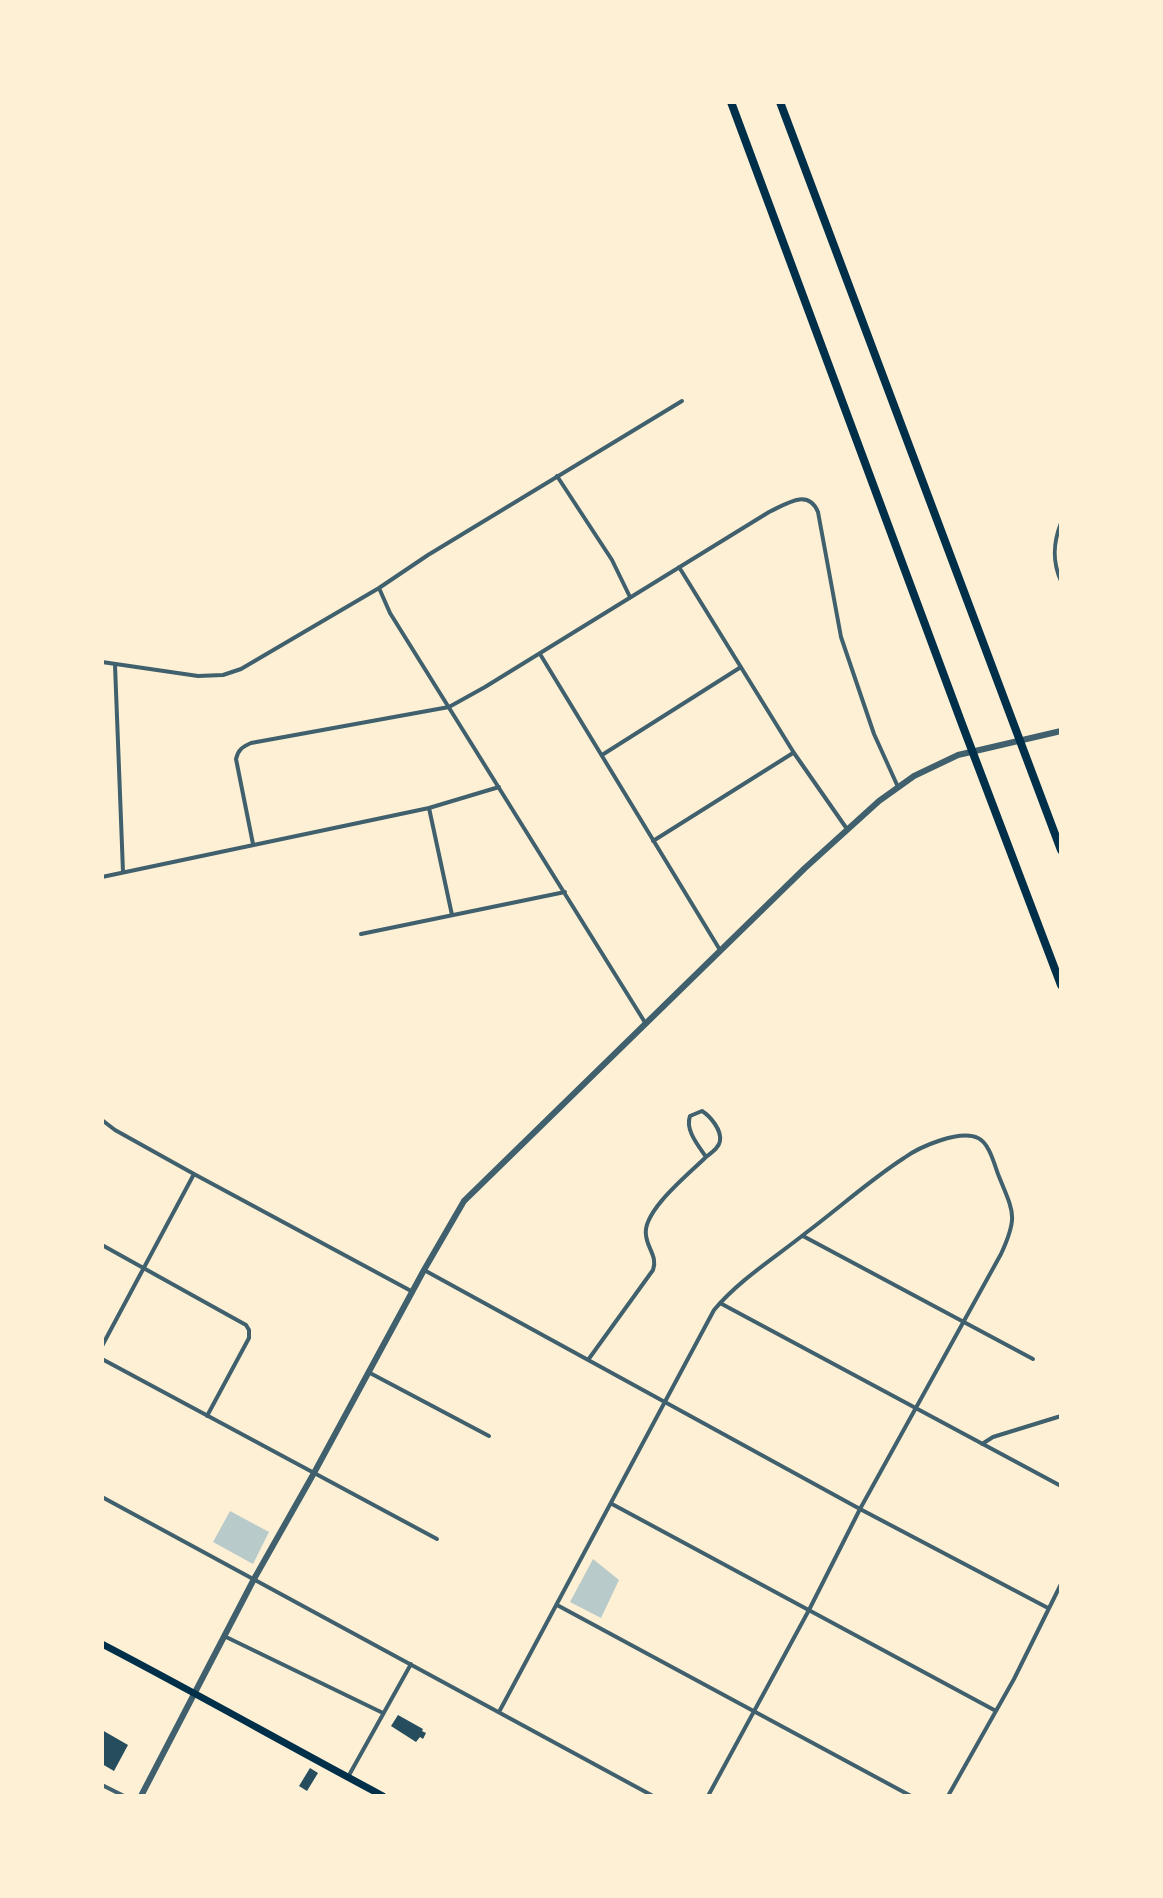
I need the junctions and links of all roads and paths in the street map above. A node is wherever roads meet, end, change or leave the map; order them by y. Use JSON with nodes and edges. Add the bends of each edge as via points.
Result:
{"nodes":[{"id":1,"x":731,"y":102,"type":"edge"},
{"id":2,"x":780,"y":102,"type":"edge"},
{"id":3,"x":682,"y":401,"type":"dead end"},
{"id":4,"x":557,"y":476,"type":"junction"},
{"id":5,"x":1061,"y":523,"type":"edge"},
{"id":6,"x":679,"y":567,"type":"junction"},
{"id":7,"x":1061,"y":581,"type":"edge"},
{"id":8,"x":379,"y":588,"type":"junction"},
{"id":9,"x":630,"y":597,"type":"junction"},
{"id":10,"x":540,"y":654,"type":"junction"},
{"id":11,"x":102,"y":662,"type":"edge"},
{"id":12,"x":115,"y":665,"type":"junction"},
{"id":13,"x":741,"y":667,"type":"junction"},
{"id":14,"x":449,"y":707,"type":"junction"},
{"id":15,"x":1061,"y":731,"type":"edge"},
{"id":16,"x":794,"y":753,"type":"junction"},
{"id":17,"x":602,"y":755,"type":"junction"},
{"id":18,"x":499,"y":787,"type":"junction"},
{"id":19,"x":898,"y":787,"type":"junction"},
{"id":20,"x":429,"y":808,"type":"junction"},
{"id":21,"x":847,"y":829,"type":"junction"},
{"id":22,"x":653,"y":841,"type":"junction"},
{"id":23,"x":253,"y":844,"type":"junction"},
{"id":24,"x":1061,"y":850,"type":"edge"},
{"id":25,"x":123,"y":872,"type":"junction"},
{"id":26,"x":102,"y":877,"type":"edge"},
{"id":27,"x":565,"y":892,"type":"junction"},
{"id":28,"x":452,"y":915,"type":"junction"},
{"id":29,"x":361,"y":934,"type":"dead end"},
{"id":30,"x":720,"y":950,"type":"junction"},
{"id":31,"x":1061,"y":985,"type":"edge"},
{"id":32,"x":646,"y":1024,"type":"junction"},
{"id":33,"x":102,"y":1120,"type":"edge"},
{"id":34,"x":706,"y":1157,"type":"junction"},
{"id":35,"x":194,"y":1174,"type":"junction"},
{"id":36,"x":803,"y":1236,"type":"junction"},
{"id":37,"x":102,"y":1245,"type":"edge"},
{"id":38,"x":144,"y":1268,"type":"junction"},
{"id":39,"x":424,"y":1270,"type":"junction"},
{"id":40,"x":413,"y":1292,"type":"junction"},
{"id":41,"x":720,"y":1303,"type":"junction"},
{"id":42,"x":964,"y":1321,"type":"junction"},
{"id":43,"x":102,"y":1346,"type":"edge"},
{"id":44,"x":102,"y":1359,"type":"edge"},
{"id":45,"x":1033,"y":1359,"type":"dead end"},
{"id":46,"x":588,"y":1360,"type":"junction"},
{"id":47,"x":370,"y":1373,"type":"junction"},
{"id":48,"x":666,"y":1401,"type":"junction"},
{"id":49,"x":915,"y":1408,"type":"junction"},
{"id":50,"x":207,"y":1416,"type":"junction"},
{"id":51,"x":1061,"y":1416,"type":"edge"},
{"id":52,"x":489,"y":1436,"type":"dead end"},
{"id":53,"x":982,"y":1444,"type":"junction"},
{"id":54,"x":314,"y":1473,"type":"junction"},
{"id":55,"x":1061,"y":1486,"type":"edge"},
{"id":56,"x":102,"y":1497,"type":"edge"},
{"id":57,"x":612,"y":1504,"type":"junction"},
{"id":58,"x":860,"y":1509,"type":"junction"},
{"id":59,"x":437,"y":1539,"type":"dead end"},
{"id":60,"x":254,"y":1579,"type":"junction"},
{"id":61,"x":1061,"y":1584,"type":"edge"},
{"id":62,"x":557,"y":1605,"type":"junction"},
{"id":63,"x":1048,"y":1608,"type":"junction"},
{"id":64,"x":809,"y":1610,"type":"junction"},
{"id":65,"x":224,"y":1636,"type":"junction"},
{"id":66,"x":102,"y":1644,"type":"edge"},
{"id":67,"x":411,"y":1664,"type":"junction"},
{"id":68,"x":194,"y":1692,"type":"junction"},
{"id":69,"x":996,"y":1711,"type":"junction"},
{"id":70,"x":499,"y":1712,"type":"junction"},
{"id":71,"x":754,"y":1712,"type":"junction"},
{"id":72,"x":383,"y":1713,"type":"junction"},
{"id":73,"x":347,"y":1777,"type":"junction"},
{"id":74,"x":102,"y":1785,"type":"edge"},
{"id":75,"x":124,"y":1796,"type":"edge"},
{"id":76,"x":141,"y":1796,"type":"edge"},
{"id":77,"x":383,"y":1796,"type":"edge"},
{"id":78,"x":653,"y":1796,"type":"edge"},
{"id":79,"x":708,"y":1796,"type":"edge"},
{"id":80,"x":911,"y":1796,"type":"edge"},
{"id":81,"x":948,"y":1796,"type":"edge"}],
"edges":[{"from":1,"to":31,"type":"highway"},
{"from":2,"to":24,"type":"highway"},
{"from":3,"to":4,"type":"street"},
{"from":4,"to":8,"type":"street"},
{"from":4,"to":9,"type":"street"},
{"from":5,"to":7,"type":"street","via":[[1054,557]]},
{"from":6,"to":9,"type":"street"},
{"from":6,"to":13,"type":"street"},
{"from":6,"to":19,"type":"street","via":[[794,500],[816,506],[849,663]]},
{"from":8,"to":12,"type":"street","via":[[223,675]]},
{"from":8,"to":14,"type":"street"},
{"from":9,"to":10,"type":"street"},
{"from":10,"to":14,"type":"street"},
{"from":10,"to":17,"type":"street"},
{"from":11,"to":12,"type":"street"},
{"from":12,"to":25,"type":"street"},
{"from":13,"to":16,"type":"street"},
{"from":13,"to":17,"type":"street"},
{"from":14,"to":18,"type":"street"},
{"from":14,"to":23,"type":"street","via":[[244,746],[236,759]]},
{"from":15,"to":19,"type":"street","via":[[958,755]]},
{"from":16,"to":21,"type":"street"},
{"from":16,"to":22,"type":"street"},
{"from":17,"to":22,"type":"street"},
{"from":18,"to":20,"type":"street"},
{"from":18,"to":27,"type":"street"},
{"from":19,"to":21,"type":"street"},
{"from":20,"to":23,"type":"street"},
{"from":20,"to":28,"type":"street"},
{"from":21,"to":30,"type":"street"},
{"from":22,"to":30,"type":"street"},
{"from":23,"to":25,"type":"street"},
{"from":25,"to":26,"type":"street"},
{"from":27,"to":28,"type":"street"},
{"from":27,"to":32,"type":"street"},
{"from":28,"to":29,"type":"street"},
{"from":30,"to":32,"type":"street"},
{"from":32,"to":39,"type":"street","via":[[464,1201]]},
{"from":33,"to":35,"type":"street"},
{"from":34,"to":34,"type":"street","via":[[720,1139],[702,1111],[688,1121]]},
{"from":34,"to":46,"type":"street","via":[[650,1216],[645,1234],[656,1264]]},
{"from":35,"to":38,"type":"street"},
{"from":35,"to":40,"type":"street"},
{"from":36,"to":41,"type":"street"},
{"from":36,"to":42,"type":"street"},
{"from":36,"to":42,"type":"street","via":[[905,1157],[946,1138],[977,1137],[994,1162],[1011,1206],[1012,1230]]},
{"from":37,"to":38,"type":"street"},
{"from":38,"to":43,"type":"street"},
{"from":38,"to":50,"type":"street","via":[[249,1330]]},
{"from":39,"to":40,"type":"street"},
{"from":39,"to":46,"type":"street"},
{"from":40,"to":47,"type":"street"},
{"from":41,"to":48,"type":"street"},
{"from":41,"to":49,"type":"street"},
{"from":42,"to":45,"type":"street"},
{"from":42,"to":49,"type":"street"},
{"from":44,"to":50,"type":"street"},
{"from":46,"to":48,"type":"street"},
{"from":47,"to":52,"type":"street"},
{"from":47,"to":54,"type":"street"},
{"from":48,"to":57,"type":"street"},
{"from":48,"to":58,"type":"street"},
{"from":49,"to":53,"type":"street"},
{"from":49,"to":58,"type":"street"},
{"from":50,"to":54,"type":"street"},
{"from":51,"to":53,"type":"street"},
{"from":53,"to":55,"type":"street"},
{"from":54,"to":59,"type":"street"},
{"from":54,"to":60,"type":"street"},
{"from":56,"to":60,"type":"street"},
{"from":57,"to":62,"type":"street"},
{"from":57,"to":64,"type":"street"},
{"from":58,"to":63,"type":"street"},
{"from":58,"to":64,"type":"street"},
{"from":60,"to":65,"type":"street"},
{"from":60,"to":67,"type":"street"},
{"from":61,"to":63,"type":"street"},
{"from":62,"to":70,"type":"street"},
{"from":62,"to":71,"type":"street"},
{"from":63,"to":69,"type":"street"},
{"from":64,"to":69,"type":"street"},
{"from":64,"to":71,"type":"street"},
{"from":65,"to":68,"type":"street"},
{"from":65,"to":72,"type":"street"},
{"from":66,"to":68,"type":"main road"},
{"from":67,"to":70,"type":"street"},
{"from":67,"to":72,"type":"street"},
{"from":68,"to":73,"type":"main road"},
{"from":68,"to":76,"type":"street"},
{"from":69,"to":81,"type":"street"},
{"from":70,"to":78,"type":"street"},
{"from":71,"to":79,"type":"street"},
{"from":71,"to":80,"type":"street"},
{"from":72,"to":73,"type":"street"},
{"from":73,"to":77,"type":"main road"},
{"from":74,"to":75,"type":"street"}]}
